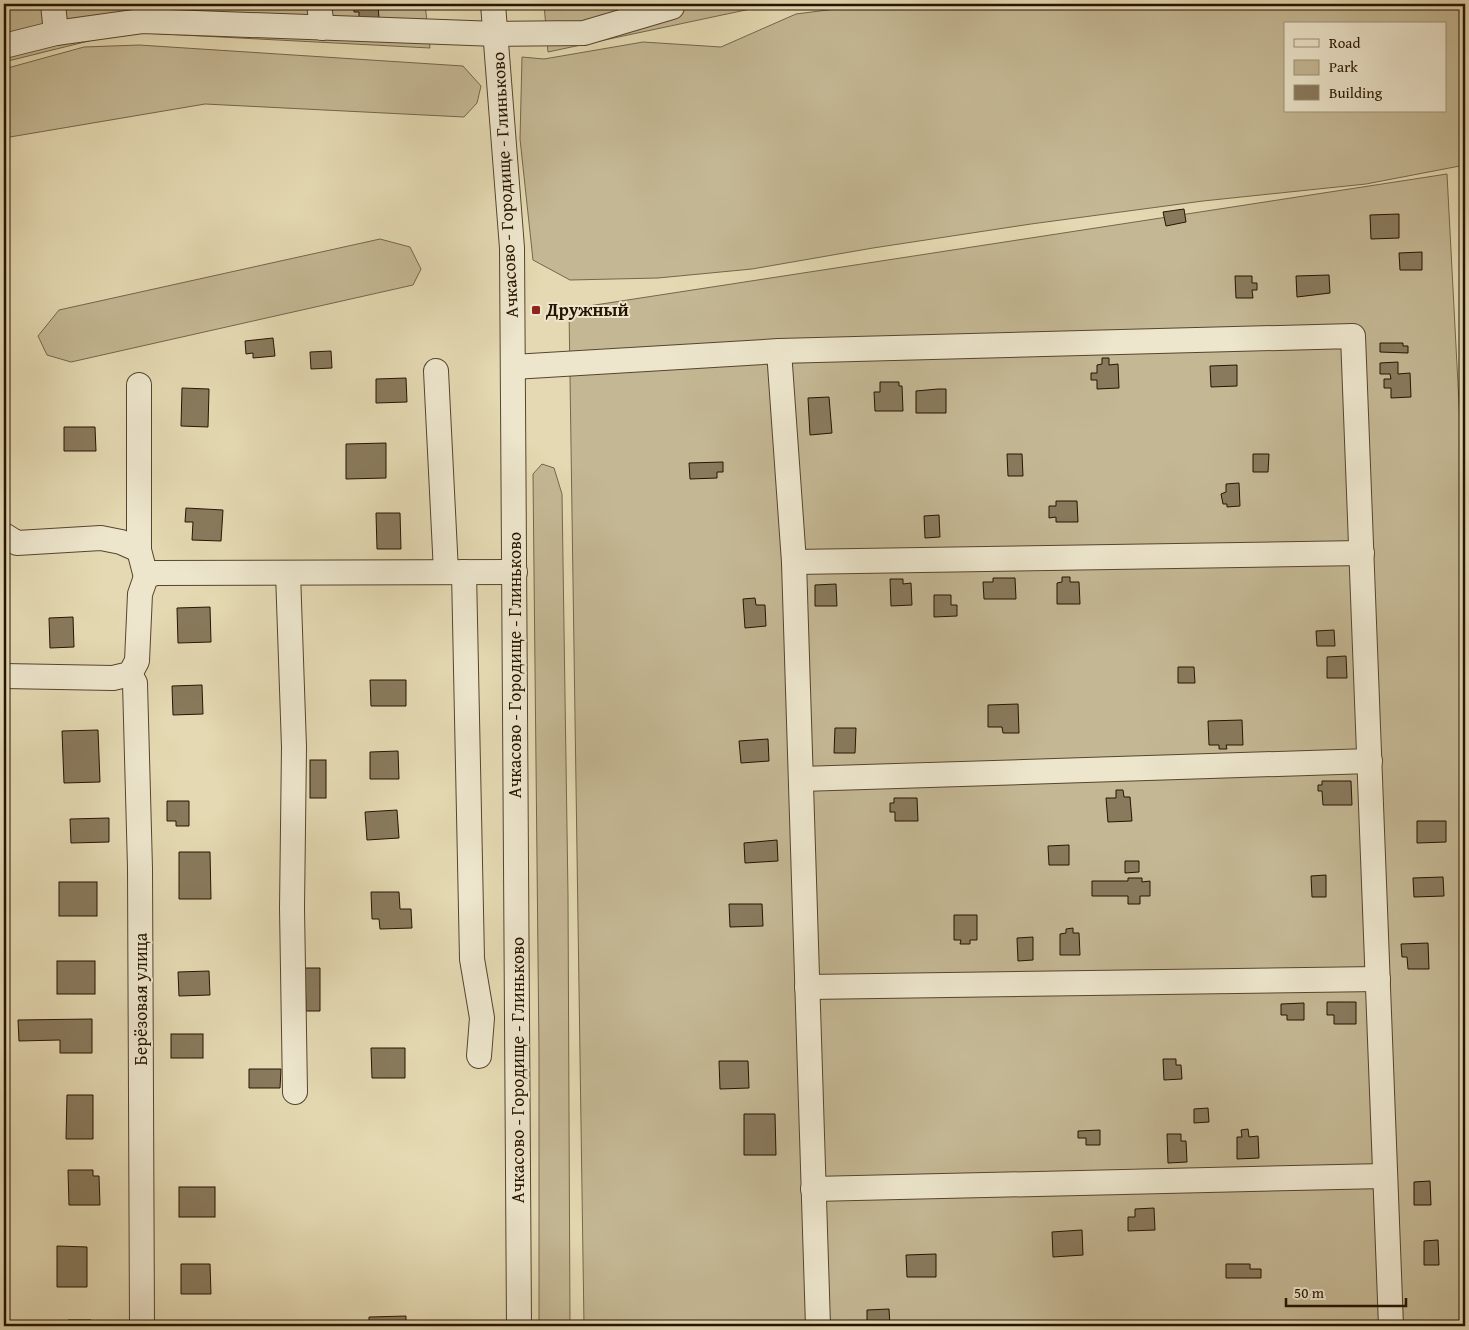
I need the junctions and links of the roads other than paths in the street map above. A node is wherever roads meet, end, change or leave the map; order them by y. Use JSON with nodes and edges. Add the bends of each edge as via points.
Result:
{"nodes":[{"id":1,"x":53,"y":4,"type":"edge"},
{"id":2,"x":319,"y":4,"type":"edge"},
{"id":3,"x":493,"y":4,"type":"edge"},
{"id":4,"x":677,"y":5,"type":"edge"},
{"id":5,"x":322,"y":28,"type":"junction"},
{"id":6,"x":56,"y":33,"type":"junction"},
{"id":7,"x":497,"y":34,"type":"junction"},
{"id":8,"x":4,"y":46,"type":"edge"},
{"id":9,"x":779,"y":351,"type":"junction"},
{"id":10,"x":513,"y":367,"type":"junction"},
{"id":11,"x":436,"y":371,"type":"dead end"},
{"id":12,"x":139,"y":386,"type":"dead end"},
{"id":13,"x":4,"y":535,"type":"edge"},
{"id":14,"x":139,"y":550,"type":"junction"},
{"id":15,"x":1362,"y":553,"type":"junction"},
{"id":16,"x":794,"y":562,"type":"junction"},
{"id":17,"x":455,"y":572,"type":"junction"},
{"id":18,"x":515,"y":572,"type":"junction"},
{"id":19,"x":288,"y":573,"type":"junction"},
{"id":20,"x":146,"y":577,"type":"junction"},
{"id":21,"x":130,"y":674,"type":"junction"},
{"id":22,"x":4,"y":676,"type":"edge"},
{"id":23,"x":1370,"y":761,"type":"junction"},
{"id":24,"x":800,"y":779,"type":"junction"},
{"id":25,"x":1378,"y":979,"type":"junction"},
{"id":26,"x":807,"y":987,"type":"junction"},
{"id":27,"x":479,"y":1056,"type":"dead end"},
{"id":28,"x":295,"y":1092,"type":"dead end"},
{"id":29,"x":1385,"y":1176,"type":"junction"},
{"id":30,"x":814,"y":1188,"type":"junction"},
{"id":31,"x":142,"y":1326,"type":"edge"},
{"id":32,"x":519,"y":1326,"type":"edge"},
{"id":33,"x":818,"y":1326,"type":"edge"},
{"id":34,"x":1391,"y":1326,"type":"edge"}],
"edges":[{"from":1,"to":6,"type":"street"},
{"from":2,"to":5,"type":"street"},
{"from":3,"to":7,"type":"street","name":"Ачкасово - Городище - Глиньково"},
{"from":4,"to":7,"type":"street","via":[[584,33]]},
{"from":5,"to":6,"type":"street","via":[[142,21]]},
{"from":5,"to":7,"type":"street"},
{"from":6,"to":8,"type":"street"},
{"from":7,"to":10,"type":"street","name":"Ачкасово - Городище - Глиньково","via":[[512,248]]},
{"from":9,"to":10,"type":"street"},
{"from":9,"to":15,"type":"street","via":[[1354,336]]},
{"from":9,"to":16,"type":"street"},
{"from":10,"to":18,"type":"street","name":"Ачкасово - Городище - Глиньково"},
{"from":11,"to":17,"type":"street"},
{"from":12,"to":14,"type":"street"},
{"from":13,"to":14,"type":"street","via":[[17,543],[101,538]]},
{"from":14,"to":20,"type":"street"},
{"from":15,"to":16,"type":"street"},
{"from":15,"to":23,"type":"street"},
{"from":16,"to":24,"type":"street"},
{"from":17,"to":18,"type":"street"},
{"from":17,"to":19,"type":"street"},
{"from":17,"to":27,"type":"street","via":[[472,959],[482,1018]]},
{"from":18,"to":32,"type":"street","name":"Ачкасово - Городище - Глиньково"},
{"from":19,"to":20,"type":"street","via":[[155,573]]},
{"from":19,"to":28,"type":"street","via":[[294,747]]},
{"from":20,"to":21,"type":"street","via":[[140,594],[137,661]]},
{"from":21,"to":22,"type":"street","via":[[113,678]]},
{"from":21,"to":31,"type":"street","name":"Берёзовая улица","via":[[135,683],[140,868]]},
{"from":23,"to":24,"type":"street"},
{"from":23,"to":25,"type":"street"},
{"from":24,"to":26,"type":"street"},
{"from":25,"to":26,"type":"street"},
{"from":25,"to":29,"type":"street"},
{"from":26,"to":30,"type":"street"},
{"from":29,"to":30,"type":"street"},
{"from":29,"to":34,"type":"street"},
{"from":30,"to":33,"type":"street"}]}
